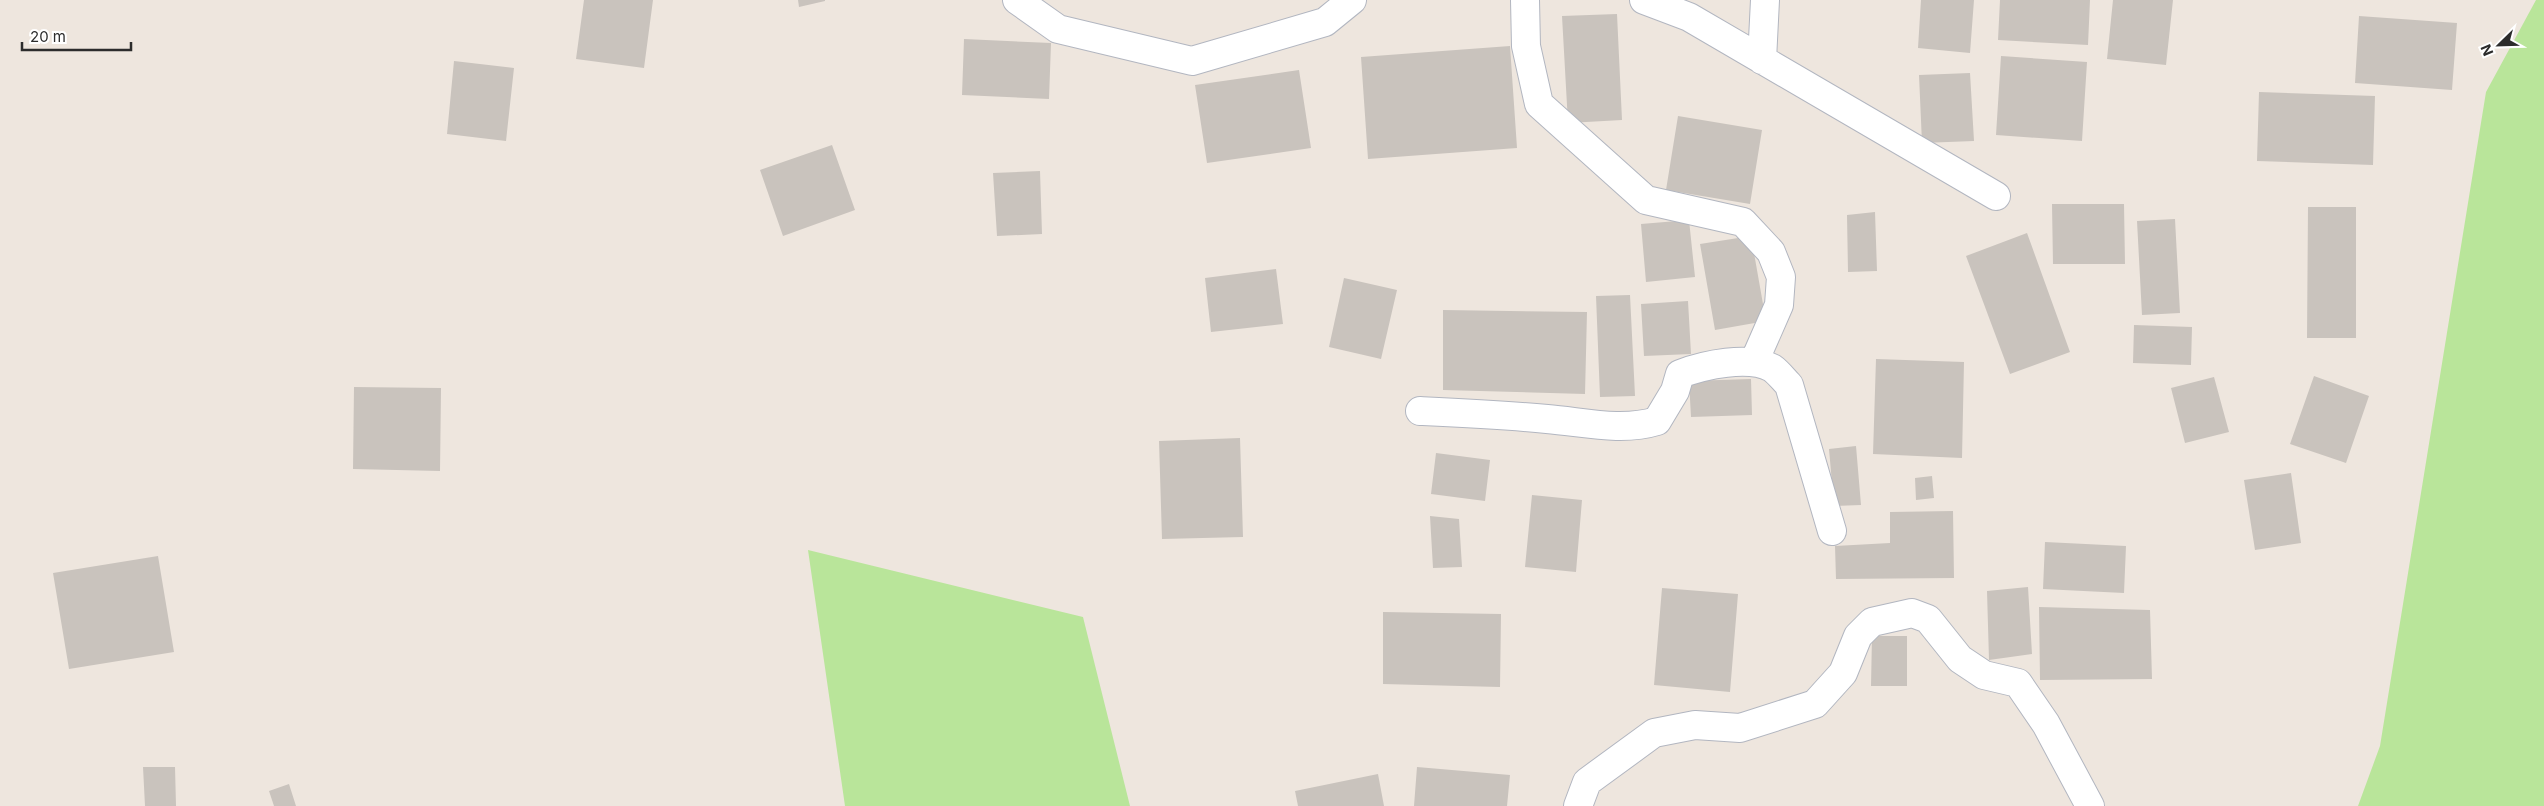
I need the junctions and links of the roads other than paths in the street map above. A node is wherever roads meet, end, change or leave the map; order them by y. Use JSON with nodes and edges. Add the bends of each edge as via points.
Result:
{"nodes":[{"id":1,"x":1017,"y":0,"type":"edge"},
{"id":2,"x":1352,"y":0,"type":"edge"},
{"id":3,"x":1525,"y":0,"type":"edge"},
{"id":4,"x":1644,"y":0,"type":"edge"},
{"id":5,"x":1765,"y":0,"type":"edge"},
{"id":6,"x":1762,"y":60,"type":"junction"},
{"id":7,"x":1996,"y":196,"type":"dead end"},
{"id":8,"x":1754,"y":362,"type":"junction"},
{"id":9,"x":1420,"y":411,"type":"dead end"},
{"id":10,"x":1832,"y":531,"type":"dead end"},
{"id":11,"x":1578,"y":806,"type":"edge"},
{"id":12,"x":2090,"y":806,"type":"edge"}],
"edges":[{"from":1,"to":2,"type":"street","via":[[1058,29],[1192,61],[1325,22]]},
{"from":3,"to":8,"type":"street","via":[[1526,46],[1539,104],[1646,200],[1743,222],[1771,252],[1781,277],[1779,306]]},
{"from":4,"to":6,"type":"street","via":[[1689,17]]},
{"from":5,"to":6,"type":"street"},
{"from":6,"to":7,"type":"street"},
{"from":8,"to":9,"type":"street","via":[[1701,366],[1680,374],[1675,391],[1657,421],[1640,426],[1603,426]]},
{"from":8,"to":10,"type":"street","via":[[1773,368],[1789,385]]},
{"from":11,"to":12,"type":"street","via":[[1587,782],[1654,733],[1695,725],[1740,728],[1815,704],[1843,673],[1858,636],[1872,622],[1912,613],[1928,619],[1960,658],[1984,676],[2018,683],[2046,724]]}]}
